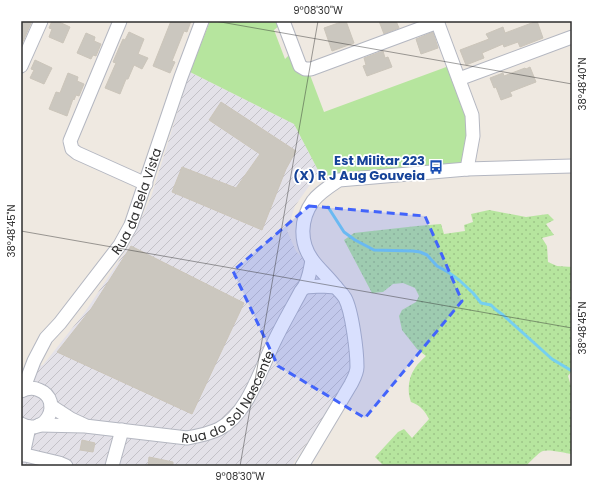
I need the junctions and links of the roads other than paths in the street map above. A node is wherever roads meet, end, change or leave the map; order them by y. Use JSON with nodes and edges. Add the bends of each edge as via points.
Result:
{"nodes":[{"id":1,"x":41,"y":21,"type":"edge"},
{"id":2,"x":120,"y":21,"type":"edge"},
{"id":3,"x":202,"y":21,"type":"edge"},
{"id":4,"x":283,"y":21,"type":"edge"},
{"id":5,"x":437,"y":22,"type":"edge"},
{"id":6,"x":572,"y":37,"type":"edge"},
{"id":7,"x":21,"y":66,"type":"edge"},
{"id":8,"x":459,"y":78,"type":"junction"},
{"id":9,"x":572,"y":166,"type":"edge"},
{"id":10,"x":467,"y":169,"type":"junction"},
{"id":11,"x":146,"y":184,"type":"junction"},
{"id":12,"x":312,"y":260,"type":"junction"},
{"id":13,"x":305,"y":287,"type":"junction"},
{"id":14,"x":336,"y":287,"type":"junction"},
{"id":15,"x":34,"y":361,"type":"junction"},
{"id":16,"x":22,"y":390,"type":"edge"},
{"id":17,"x":42,"y":391,"type":"junction"},
{"id":18,"x":51,"y":406,"type":"junction"},
{"id":19,"x":30,"y":425,"type":"edge"},
{"id":20,"x":86,"y":426,"type":"junction"},
{"id":21,"x":122,"y":430,"type":"junction"},
{"id":22,"x":22,"y":455,"type":"edge"},
{"id":23,"x":66,"y":466,"type":"edge"},
{"id":24,"x":112,"y":466,"type":"edge"},
{"id":25,"x":302,"y":466,"type":"edge"}],
"edges":[{"from":1,"to":7,"type":"street"},
{"from":2,"to":11,"type":"street","via":[[70,141],[77,153]]},
{"from":3,"to":11,"type":"street","name":"Rua da Bela Vista"},
{"from":4,"to":5,"type":"street","via":[[300,66],[311,69]]},
{"from":5,"to":8,"type":"street"},
{"from":6,"to":8,"type":"street"},
{"from":8,"to":10,"type":"street","via":[[472,115],[473,136]]},
{"from":9,"to":10,"type":"street"},
{"from":10,"to":12,"type":"street","via":[[339,180],[313,200],[306,214],[302,229],[304,244]]},
{"from":11,"to":15,"type":"street","name":"Rua da Bela Vista","via":[[131,225],[120,245],[46,338]]},
{"from":12,"to":13,"type":"street","name":"Rua do Sol Nascente"},
{"from":12,"to":14,"type":"street"},
{"from":13,"to":14,"type":"street"},
{"from":13,"to":21,"type":"street","name":"Rua do Sol Nascente","via":[[274,340],[248,400],[235,416],[220,428],[204,435],[187,438]]},
{"from":14,"to":25,"type":"street","via":[[349,306],[356,344],[356,376]]},
{"from":15,"to":16,"type":"street","name":"Rua da Bela Vista"},
{"from":15,"to":17,"type":"street"},
{"from":16,"to":17,"type":"street","via":[[36,388]]},
{"from":17,"to":18,"type":"street","via":[[50,400]]},
{"from":18,"to":19,"type":"street","via":[[51,412],[44,422]]},
{"from":18,"to":20,"type":"street"},
{"from":19,"to":20,"type":"street"},
{"from":19,"to":22,"type":"street"},
{"from":20,"to":21,"type":"street","name":"Rua do Sol Nascente"},
{"from":21,"to":24,"type":"street"},
{"from":22,"to":23,"type":"street"}]}
